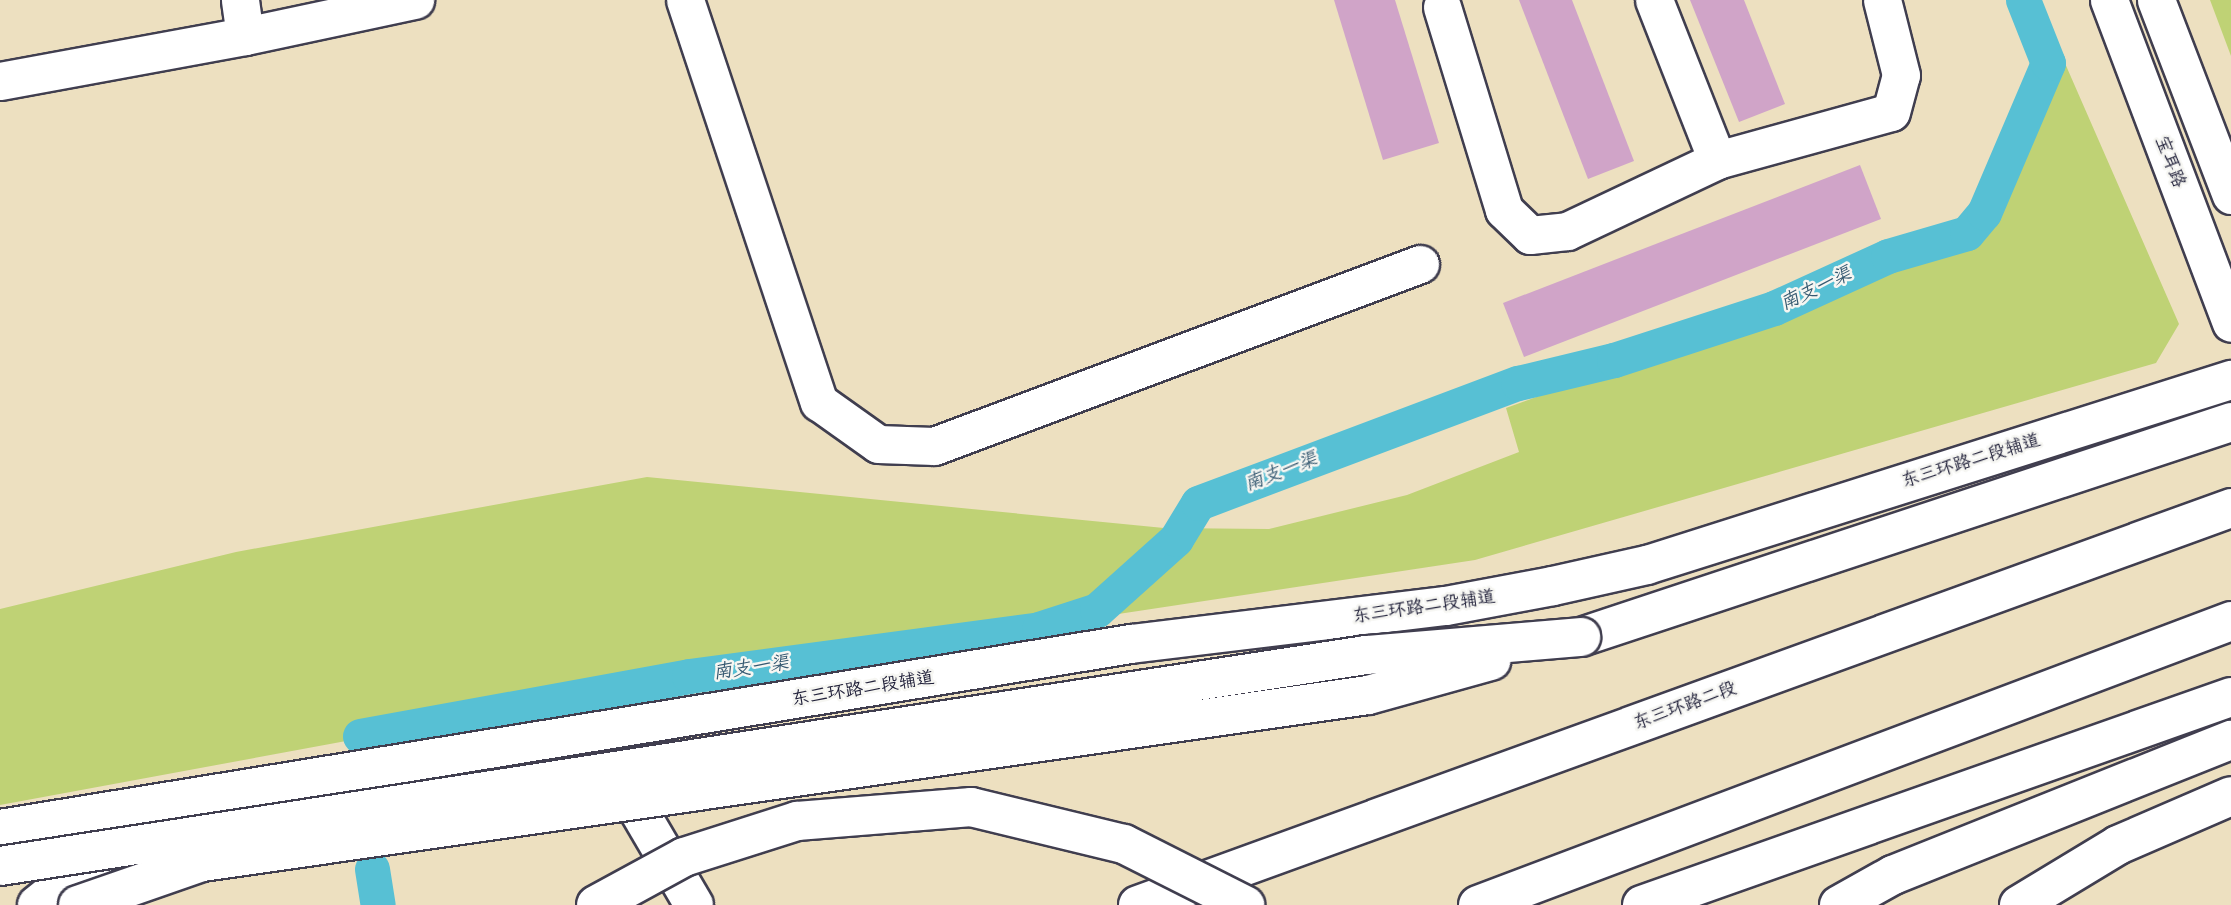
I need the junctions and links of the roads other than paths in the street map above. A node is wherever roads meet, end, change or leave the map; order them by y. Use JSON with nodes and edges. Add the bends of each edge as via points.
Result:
{"nodes":[{"id":1,"x":240,"y":0,"type":"edge"},
{"id":2,"x":415,"y":0,"type":"edge"},
{"id":3,"x":685,"y":0,"type":"edge"},
{"id":4,"x":1654,"y":0,"type":"edge"},
{"id":5,"x":1882,"y":0,"type":"edge"},
{"id":6,"x":2109,"y":0,"type":"edge"},
{"id":7,"x":2156,"y":0,"type":"edge"},
{"id":8,"x":1443,"y":7,"type":"dead end"},
{"id":9,"x":245,"y":36,"type":"junction"},
{"id":10,"x":0,"y":81,"type":"edge"},
{"id":11,"x":1717,"y":160,"type":"junction"},
{"id":12,"x":2231,"y":195,"type":"edge"},
{"id":13,"x":1420,"y":264,"type":"dead end"},
{"id":14,"x":2231,"y":323,"type":"edge"},
{"id":15,"x":2231,"y":380,"type":"edge"},
{"id":16,"x":2231,"y":422,"type":"edge"},
{"id":17,"x":2231,"y":508,"type":"edge"},
{"id":18,"x":2231,"y":621,"type":"edge"},
{"id":19,"x":1581,"y":636,"type":"junction"},
{"id":20,"x":2231,"y":696,"type":"edge"},
{"id":21,"x":594,"y":733,"type":"junction"},
{"id":22,"x":2231,"y":740,"type":"edge"},
{"id":23,"x":2231,"y":796,"type":"edge"},
{"id":24,"x":167,"y":802,"type":"junction"},
{"id":25,"x":0,"y":829,"type":"edge"},
{"id":26,"x":0,"y":866,"type":"edge"},
{"id":27,"x":37,"y":905,"type":"edge"},
{"id":28,"x":78,"y":905,"type":"edge"},
{"id":29,"x":596,"y":905,"type":"edge"},
{"id":30,"x":694,"y":905,"type":"edge"},
{"id":31,"x":1138,"y":905,"type":"edge"},
{"id":32,"x":1245,"y":905,"type":"edge"},
{"id":33,"x":1478,"y":905,"type":"edge"},
{"id":34,"x":1642,"y":905,"type":"edge"},
{"id":35,"x":1839,"y":905,"type":"edge"},
{"id":36,"x":2019,"y":905,"type":"edge"}],
"edges":[{"from":1,"to":9,"type":"street"},
{"from":2,"to":9,"type":"street"},
{"from":3,"to":13,"type":"street","via":[[819,402],[878,444],[934,446]]},
{"from":4,"to":11,"type":"street"},
{"from":5,"to":11,"type":"street","via":[[1902,75],[1891,112]]},
{"from":6,"to":14,"type":"street","name":"宝耳路"},
{"from":7,"to":12,"type":"street"},
{"from":8,"to":11,"type":"street","via":[[1504,210],[1530,235],[1567,231]]},
{"from":9,"to":10,"type":"street"},
{"from":15,"to":21,"type":"main road","name":"东三环路二段辅道","via":[[1647,565],[1553,586],[1446,606],[1131,644]]},
{"from":16,"to":19,"type":"main road"},
{"from":17,"to":31,"type":"main road","name":"东三环路二段"},
{"from":18,"to":33,"type":"main road"},
{"from":19,"to":26,"type":"main road","bridge":true,"via":[[1366,654]]},
{"from":19,"to":28,"type":"main road","bridge":true,"via":[[1368,695],[202,862]]},
{"from":20,"to":34,"type":"main road"},
{"from":21,"to":24,"type":"main road","name":"东三环路二段辅道"},
{"from":21,"to":30,"type":"main road"},
{"from":22,"to":35,"type":"main road","via":[[1893,875]]},
{"from":23,"to":36,"type":"main road","via":[[2118,845]]},
{"from":24,"to":25,"type":"main road","name":"东三环路二段辅道"},
{"from":24,"to":27,"type":"main road"},
{"from":29,"to":32,"type":"main road","bridge":true,"via":[[684,857],[797,821],[971,807],[1124,844]]}]}
